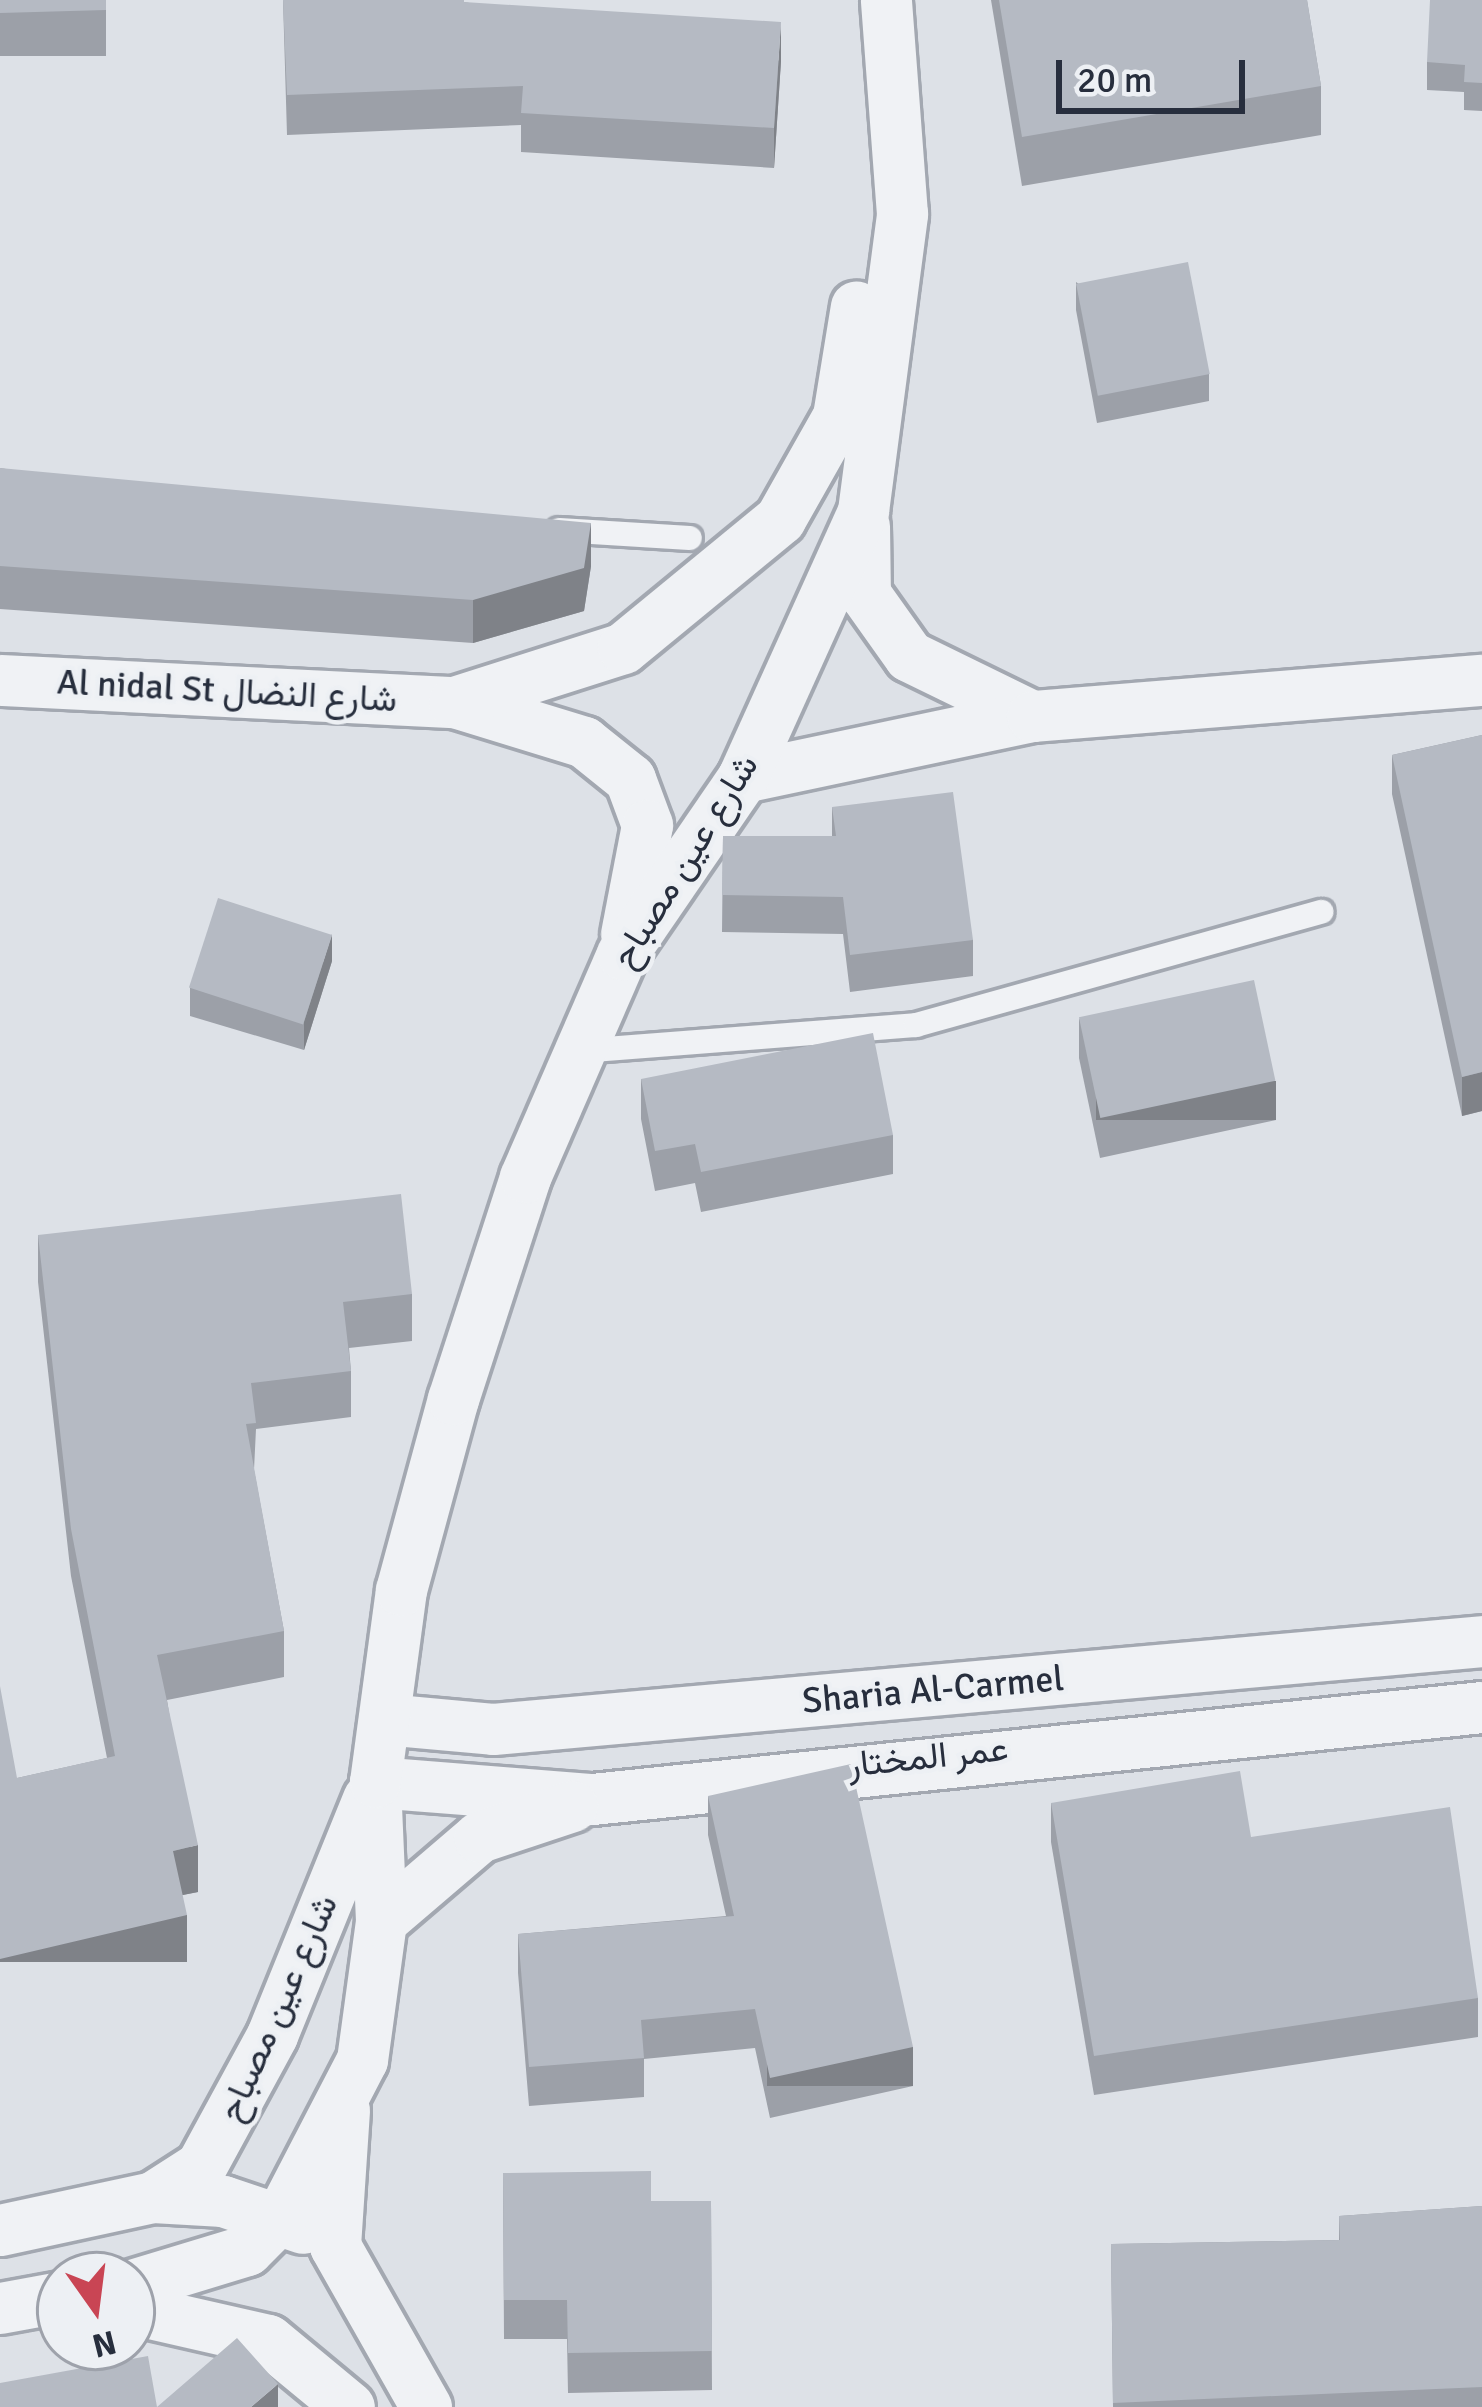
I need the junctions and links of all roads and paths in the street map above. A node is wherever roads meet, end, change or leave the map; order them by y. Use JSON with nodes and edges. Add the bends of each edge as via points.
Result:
{"nodes":[{"id":1,"x":891,"y":23,"type":"edge"},
{"id":2,"x":863,"y":511,"type":"junction"},
{"id":3,"x":526,"y":528,"type":"edge"},
{"id":4,"x":690,"y":538,"type":"dead end"},
{"id":5,"x":0,"y":680,"type":"edge"},
{"id":6,"x":1482,"y":680,"type":"edge"},
{"id":7,"x":454,"y":702,"type":"junction"},
{"id":8,"x":1032,"y":716,"type":"junction"},
{"id":9,"x":743,"y":777,"type":"junction"},
{"id":10,"x":1322,"y":912,"type":"dead end"},
{"id":11,"x":622,"y":954,"type":"junction"},
{"id":12,"x":580,"y":1051,"type":"junction"},
{"id":13,"x":1482,"y":1641,"type":"edge"},
{"id":14,"x":1482,"y":1707,"type":"edge"},
{"id":15,"x":384,"y":1719,"type":"junction"},
{"id":16,"x":375,"y":1782,"type":"junction"},
{"id":17,"x":592,"y":1799,"type":"junction"},
{"id":18,"x":381,"y":1921,"type":"junction"},
{"id":19,"x":344,"y":2110,"type":"junction"},
{"id":20,"x":153,"y":2197,"type":"junction"},
{"id":21,"x":281,"y":2216,"type":"junction"},
{"id":22,"x":0,"y":2230,"type":"edge"},
{"id":23,"x":335,"y":2246,"type":"junction"},
{"id":24,"x":156,"y":2278,"type":"edge"},
{"id":25,"x":36,"y":2302,"type":"edge"},
{"id":26,"x":0,"y":2308,"type":"edge"},
{"id":27,"x":156,"y":2314,"type":"edge"},
{"id":28,"x":349,"y":2407,"type":"edge"},
{"id":29,"x":426,"y":2407,"type":"edge"}],
"edges":[{"from":1,"to":2,"type":"street","name":"شارع عين مصباح","via":[[902,214]]},
{"from":1,"to":7,"type":"street","via":[[838,416],[780,519],[623,648]]},
{"from":2,"to":8,"type":"street","via":[[865,594],[910,656]]},
{"from":2,"to":9,"type":"street","name":"شارع عين مصباح"},
{"from":3,"to":4,"type":"lane"},
{"from":5,"to":7,"type":"street","name":"Al nidal St شارع النضال"},
{"from":6,"to":8,"type":"street"},
{"from":7,"to":11,"type":"street","via":[[584,742],[630,779],[646,824]]},
{"from":8,"to":9,"type":"street"},
{"from":9,"to":11,"type":"street","name":"شارع عين مصباح"},
{"from":10,"to":12,"type":"lane","via":[[916,1025]]},
{"from":11,"to":12,"type":"street","name":"شارع عين مصباح"},
{"from":12,"to":15,"type":"street","name":"شارع عين مصباح","via":[[453,1399],[401,1590]]},
{"from":13,"to":15,"type":"street","name":"Sharia Al-Carmel","via":[[493,1729]]},
{"from":14,"to":17,"type":"street","name":"عمر المختار"},
{"from":15,"to":16,"type":"street","name":"شارع عين مصباح"},
{"from":16,"to":17,"type":"street","name":"عمر المختار"},
{"from":16,"to":18,"type":"street","name":"شارع عين مصباح"},
{"from":16,"to":20,"type":"street","name":"شارع عين مصباح","via":[[233,2115],[201,2165]]},
{"from":17,"to":18,"type":"street","via":[[479,1837]]},
{"from":18,"to":19,"type":"street","name":"شارع عين مصباح","via":[[362,2060]]},
{"from":19,"to":21,"type":"street","name":"شارع عين مصباح"},
{"from":19,"to":23,"type":"street"},
{"from":20,"to":21,"type":"street"},
{"from":20,"to":22,"type":"street","name":"شارع عين مصباح"},
{"from":21,"to":23,"type":"street"},
{"from":21,"to":24,"type":"street","name":"شارع عين مصباح","via":[[247,2250]]},
{"from":23,"to":29,"type":"street"},
{"from":25,"to":26,"type":"street"},
{"from":27,"to":28,"type":"street","via":[[268,2340]]}]}
